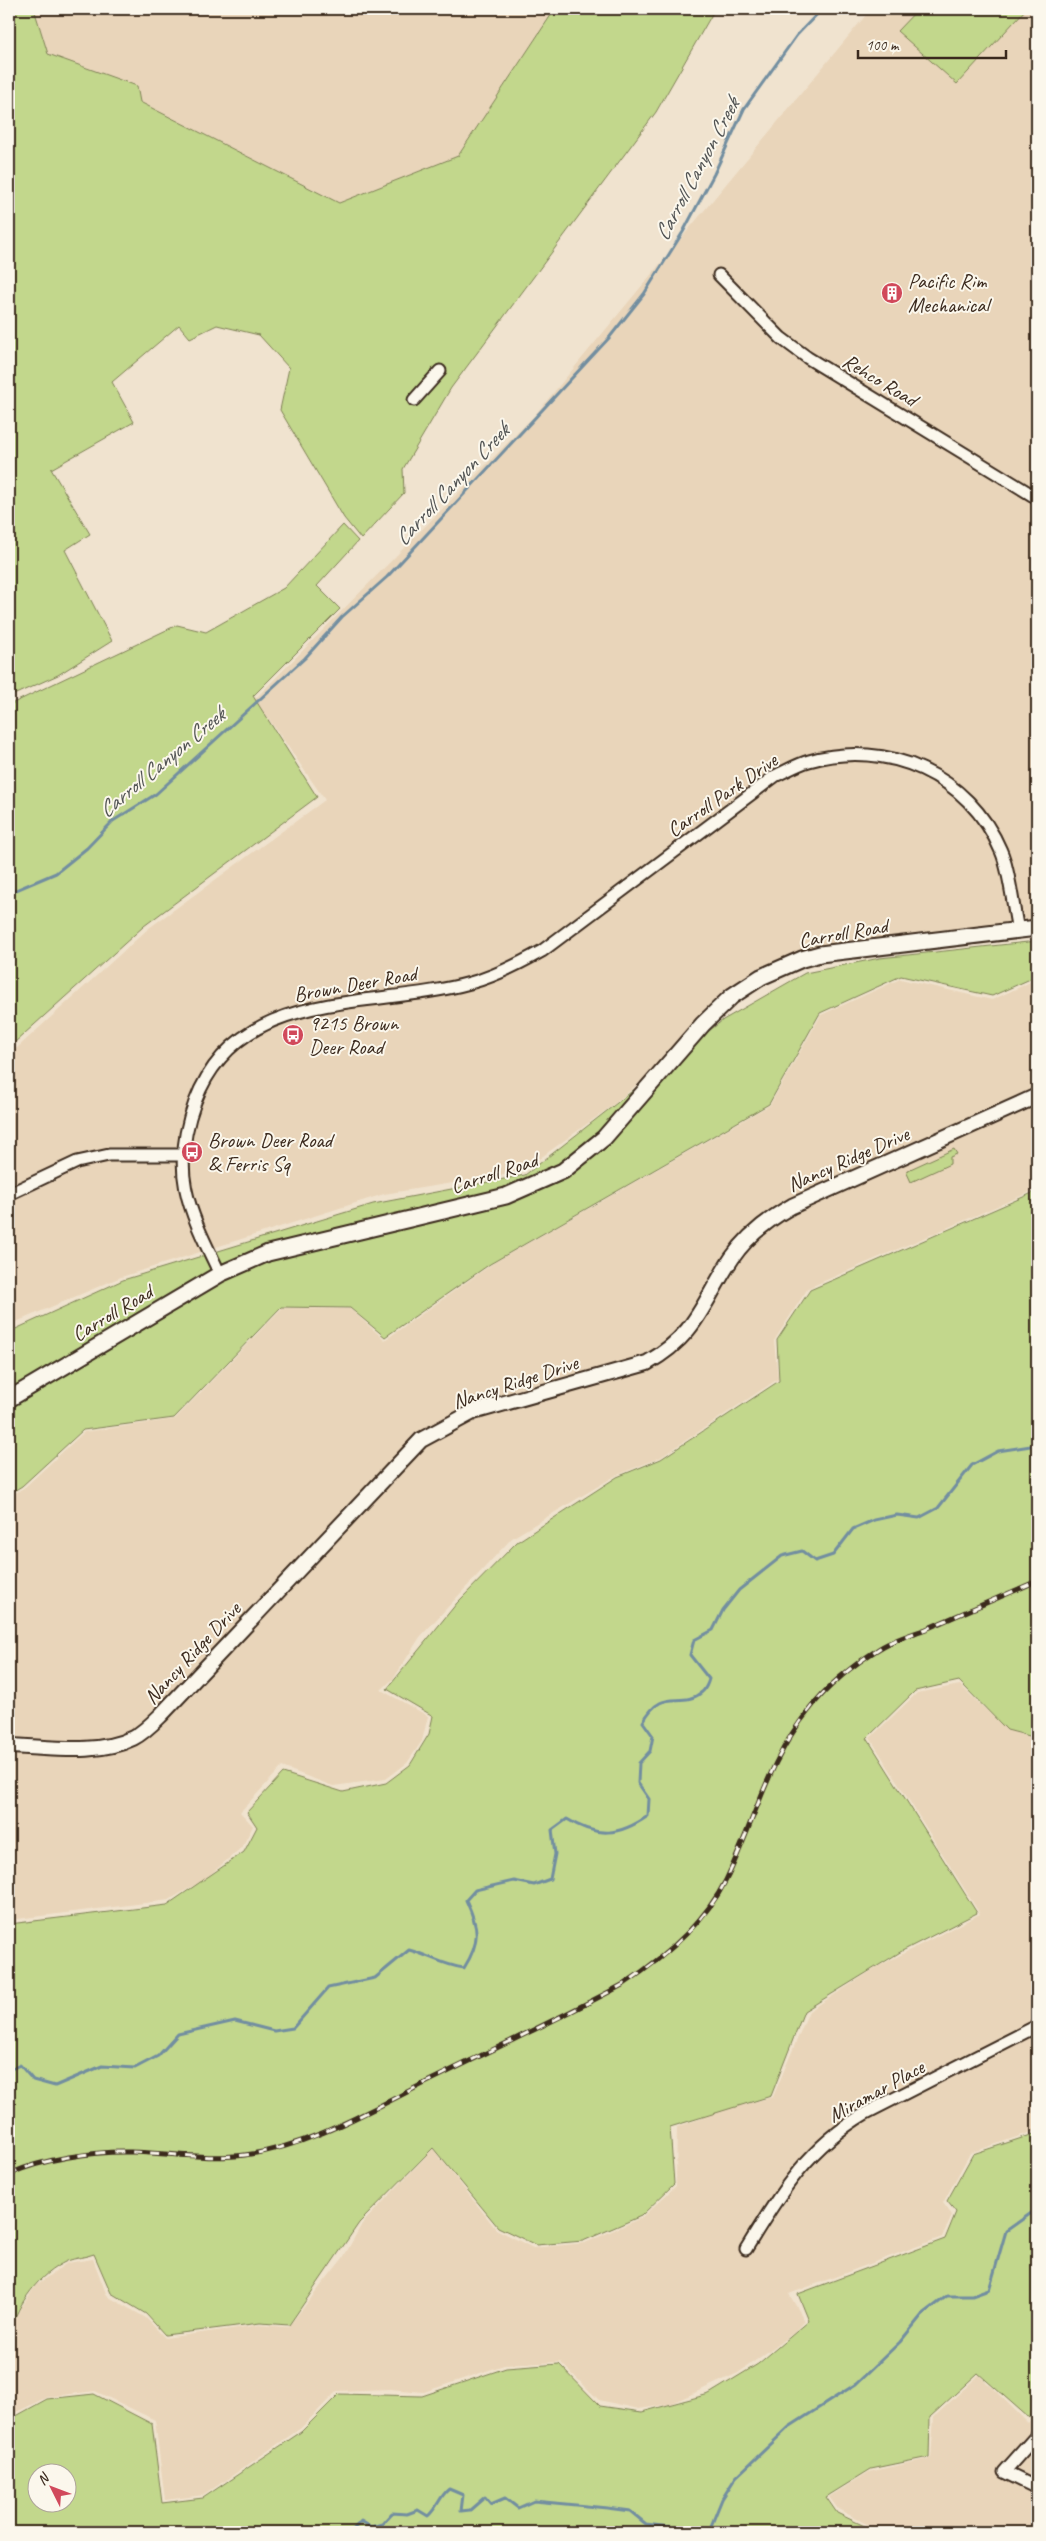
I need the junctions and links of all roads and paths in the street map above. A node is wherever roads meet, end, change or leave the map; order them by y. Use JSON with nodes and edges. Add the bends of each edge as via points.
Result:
{"nodes":[{"id":1,"x":718,"y":275,"type":"dead end"},
{"id":2,"x":440,"y":371,"type":"dead end"},
{"id":3,"x":414,"y":400,"type":"dead end"},
{"id":4,"x":1037,"y":498,"type":"edge"},
{"id":5,"x":1037,"y":928,"type":"edge"},
{"id":6,"x":1018,"y":930,"type":"junction"},
{"id":7,"x":442,"y":988,"type":"joint"},
{"id":8,"x":1037,"y":1096,"type":"edge"},
{"id":9,"x":182,"y":1155,"type":"junction"},
{"id":10,"x":9,"y":1194,"type":"edge"},
{"id":11,"x":220,"y":1274,"type":"junction"},
{"id":12,"x":9,"y":1399,"type":"edge"},
{"id":13,"x":9,"y":1746,"type":"edge"},
{"id":14,"x":1037,"y":2026,"type":"edge"},
{"id":15,"x":746,"y":2248,"type":"dead end"},
{"id":16,"x":1037,"y":2435,"type":"edge"},
{"id":17,"x":1037,"y":2488,"type":"edge"}],
"edges":[{"from":1,"to":4,"type":"street","name":"Rehco Road","via":[[780,338],[808,358]]},
{"from":2,"to":3,"type":"street"},
{"from":5,"to":6,"type":"main road","name":"Carroll Road"},
{"from":6,"to":7,"type":"street","name":"Carroll Park Drive","via":[[1002,852],[980,813],[930,772],[876,754],[839,755],[808,761],[774,776],[542,951],[508,970],[469,984]]},
{"from":6,"to":11,"type":"main road","name":"Carroll Road","via":[[820,954],[802,959],[761,977],[732,996],[703,1024],[604,1138],[562,1172],[506,1196],[268,1254]]},
{"from":7,"to":9,"type":"street","name":"Brown Deer Road","via":[[302,1009],[250,1032],[220,1058],[201,1088],[186,1128]]},
{"from":8,"to":13,"type":"street","name":"Nancy Ridge Drive","via":[[792,1206],[772,1218],[750,1236],[733,1257],[692,1327],[666,1352],[647,1363],[473,1412],[421,1440],[160,1716],[135,1737],[89,1749]]},
{"from":9,"to":10,"type":"street","via":[[101,1157],[78,1162]]},
{"from":9,"to":11,"type":"street","name":"Brown Deer Road","via":[[183,1179],[193,1217]]},
{"from":11,"to":12,"type":"main road","name":"Carroll Road"},
{"from":14,"to":15,"type":"street","name":"Miramar Place","via":[[866,2113],[820,2145],[781,2191]]},
{"from":16,"to":17,"type":"street","via":[[1004,2472]]}]}
